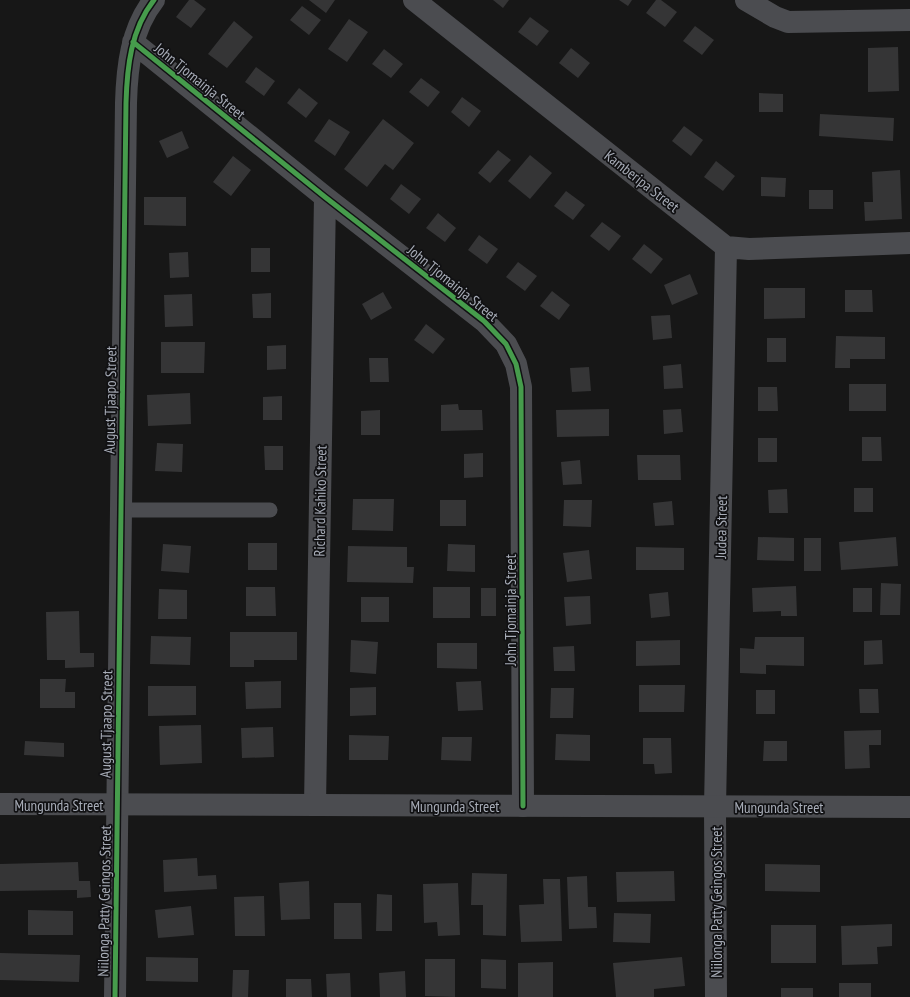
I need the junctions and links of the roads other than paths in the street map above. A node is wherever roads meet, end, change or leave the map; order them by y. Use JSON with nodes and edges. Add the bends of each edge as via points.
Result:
{"nodes":[{"id":1,"x":154,"y":0,"type":"edge"},
{"id":2,"x":746,"y":0,"type":"edge"},
{"id":3,"x":428,"y":4,"type":"edge"},
{"id":4,"x":910,"y":20,"type":"edge"},
{"id":5,"x":133,"y":42,"type":"junction"},
{"id":6,"x":325,"y":197,"type":"junction"},
{"id":7,"x":910,"y":244,"type":"edge"},
{"id":8,"x":726,"y":247,"type":"junction"},
{"id":9,"x":120,"y":510,"type":"junction"},
{"id":10,"x":270,"y":510,"type":"dead end"},
{"id":11,"x":0,"y":804,"type":"edge"},
{"id":12,"x":117,"y":805,"type":"junction"},
{"id":13,"x":315,"y":805,"type":"junction"},
{"id":14,"x":523,"y":806,"type":"junction"},
{"id":15,"x":715,"y":807,"type":"junction"},
{"id":16,"x":910,"y":808,"type":"edge"},
{"id":17,"x":115,"y":997,"type":"edge"},
{"id":18,"x":716,"y":997,"type":"edge"}],
"edges":[{"from":1,"to":5,"type":"street","name":"August Tjaapo Street"},
{"from":2,"to":4,"type":"street","via":[[788,22]]},
{"from":3,"to":8,"type":"street","name":"Kamberipa Street"},
{"from":5,"to":6,"type":"street","name":"John Tjomainja Street"},
{"from":5,"to":9,"type":"street","name":"August Tjaapo Street","via":[[127,72],[126,102]]},
{"from":6,"to":13,"type":"street","name":"Richard Kahiko Street"},
{"from":6,"to":14,"type":"street","name":"John Tjomainja Street","via":[[484,321],[506,344],[516,364],[521,387]]},
{"from":7,"to":8,"type":"street","via":[[749,249]]},
{"from":8,"to":15,"type":"street","name":"Judea Street"},
{"from":9,"to":10,"type":"lane"},
{"from":9,"to":12,"type":"street","name":"August Tjaapo Street"},
{"from":11,"to":12,"type":"street","name":"Mungunda Street"},
{"from":12,"to":13,"type":"street","name":"Mungunda Street"},
{"from":12,"to":17,"type":"street","name":"Niilonga Patty Geingos Street"},
{"from":13,"to":14,"type":"street","name":"Mungunda Street"},
{"from":14,"to":15,"type":"street","name":"Mungunda Street"},
{"from":15,"to":16,"type":"street","name":"Mungunda Street"},
{"from":15,"to":18,"type":"street","name":"Niilonga Patty Geingos Street"}]}
